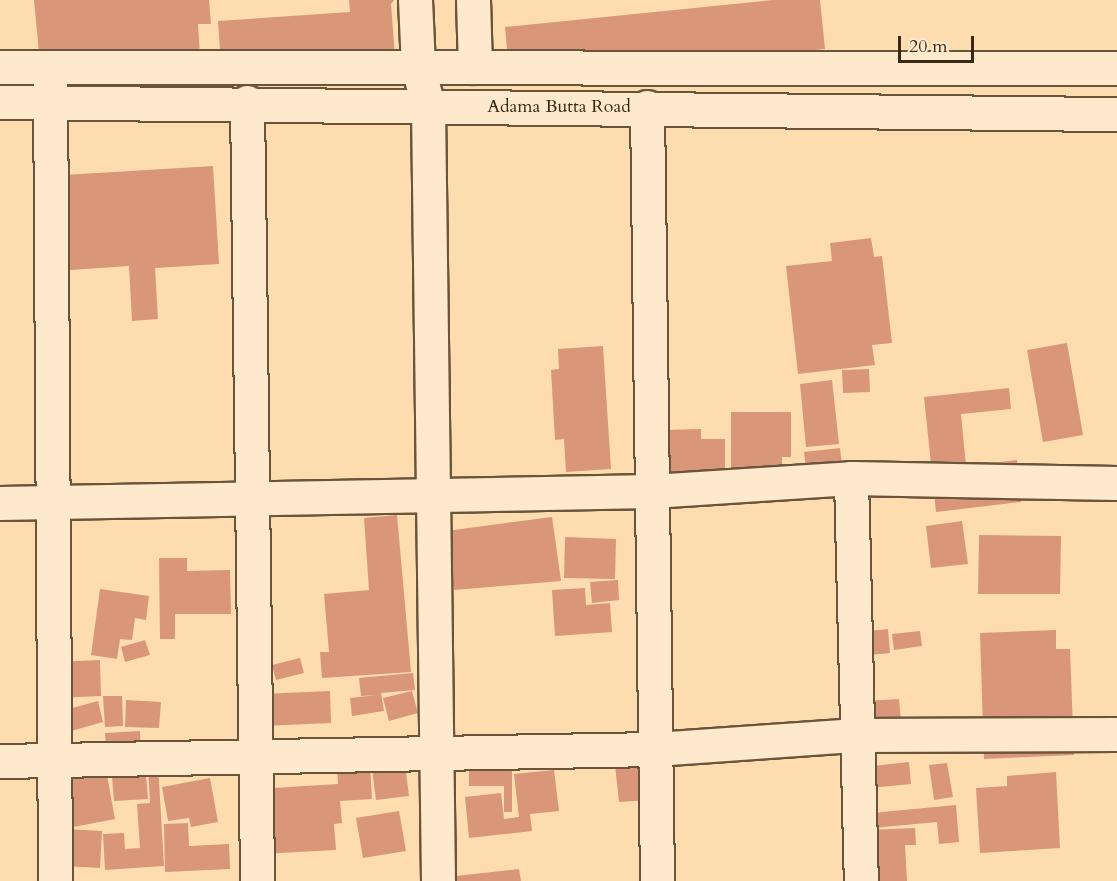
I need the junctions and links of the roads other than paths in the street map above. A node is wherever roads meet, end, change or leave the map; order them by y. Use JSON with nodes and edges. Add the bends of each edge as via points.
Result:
{"nodes":[{"id":1,"x":415,"y":0,"type":"edge"},
{"id":2,"x":473,"y":0,"type":"edge"},
{"id":3,"x":0,"y":67,"type":"edge"},
{"id":4,"x":50,"y":67,"type":"junction"},
{"id":5,"x":418,"y":67,"type":"junction"},
{"id":6,"x":475,"y":68,"type":"junction"},
{"id":7,"x":1117,"y":68,"type":"edge"},
{"id":8,"x":0,"y":102,"type":"edge"},
{"id":9,"x":50,"y":102,"type":"junction"},
{"id":10,"x":247,"y":102,"type":"junction"},
{"id":11,"x":428,"y":106,"type":"junction"},
{"id":12,"x":646,"y":107,"type":"junction"},
{"id":13,"x":1117,"y":114,"type":"edge"},
{"id":14,"x":851,"y":478,"type":"junction"},
{"id":15,"x":1117,"y":483,"type":"edge"},
{"id":16,"x":652,"y":491,"type":"junction"},
{"id":17,"x":433,"y":495,"type":"junction"},
{"id":18,"x":252,"y":499,"type":"junction"},
{"id":19,"x":52,"y":502,"type":"junction"},
{"id":20,"x":0,"y":503,"type":"edge"},
{"id":21,"x":1117,"y":734,"type":"edge"},
{"id":22,"x":857,"y":735,"type":"junction"},
{"id":23,"x":655,"y":749,"type":"junction"},
{"id":24,"x":436,"y":753,"type":"junction"},
{"id":25,"x":255,"y":756,"type":"junction"},
{"id":26,"x":54,"y":760,"type":"junction"},
{"id":27,"x":0,"y":761,"type":"edge"},
{"id":28,"x":55,"y":881,"type":"edge"},
{"id":29,"x":257,"y":881,"type":"edge"},
{"id":30,"x":438,"y":881,"type":"edge"},
{"id":31,"x":657,"y":881,"type":"edge"},
{"id":32,"x":861,"y":881,"type":"edge"}],
"edges":[{"from":1,"to":5,"type":"street"},
{"from":2,"to":6,"type":"street"},
{"from":3,"to":4,"type":"street"},
{"from":4,"to":5,"type":"street"},
{"from":4,"to":9,"type":"street"},
{"from":5,"to":6,"type":"street"},
{"from":5,"to":11,"type":"street"},
{"from":6,"to":7,"type":"street"},
{"from":8,"to":9,"type":"street","name":"Adama Butta Road"},
{"from":9,"to":10,"type":"street","name":"Adama Butta Road"},
{"from":9,"to":19,"type":"street"},
{"from":10,"to":11,"type":"street","name":"Adama Butta Road"},
{"from":10,"to":18,"type":"street"},
{"from":11,"to":12,"type":"street","name":"Adama Butta Road"},
{"from":11,"to":17,"type":"street"},
{"from":12,"to":13,"type":"street","name":"Adama Butta Road"},
{"from":12,"to":16,"type":"street"},
{"from":14,"to":15,"type":"street"},
{"from":14,"to":16,"type":"street"},
{"from":14,"to":22,"type":"street"},
{"from":16,"to":17,"type":"street"},
{"from":16,"to":23,"type":"street"},
{"from":17,"to":18,"type":"street"},
{"from":17,"to":24,"type":"street"},
{"from":18,"to":19,"type":"street"},
{"from":18,"to":25,"type":"street"},
{"from":19,"to":20,"type":"street"},
{"from":19,"to":26,"type":"street"},
{"from":21,"to":22,"type":"street"},
{"from":22,"to":23,"type":"street"},
{"from":22,"to":32,"type":"street"},
{"from":23,"to":24,"type":"street"},
{"from":23,"to":31,"type":"street"},
{"from":24,"to":25,"type":"street"},
{"from":24,"to":30,"type":"street"},
{"from":25,"to":26,"type":"street"},
{"from":25,"to":29,"type":"street"},
{"from":26,"to":27,"type":"street"},
{"from":26,"to":28,"type":"street"}]}
